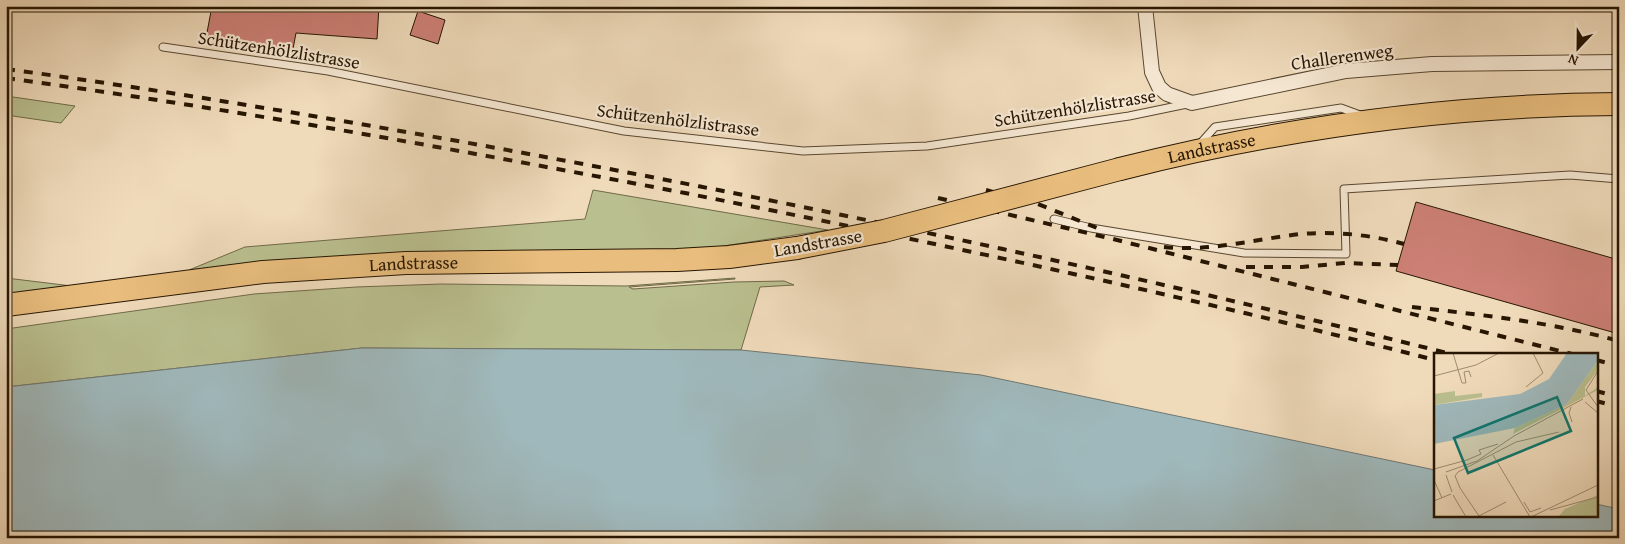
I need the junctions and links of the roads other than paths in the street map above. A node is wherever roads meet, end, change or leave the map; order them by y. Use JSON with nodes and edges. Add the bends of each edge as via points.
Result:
{"nodes":[{"id":1,"x":1145,"y":6,"type":"edge"},
{"id":2,"x":163,"y":47,"type":"dead end"},
{"id":3,"x":1619,"y":62,"type":"edge"},
{"id":4,"x":1192,"y":103,"type":"junction"},
{"id":5,"x":1619,"y":104,"type":"edge"},
{"id":6,"x":1619,"y":179,"type":"edge"},
{"id":7,"x":1054,"y":219,"type":"dead end"},
{"id":8,"x":6,"y":305,"type":"edge"}],
"edges":[{"from":1,"to":4,"type":"street","via":[[1152,72],[1167,94]]},
{"from":2,"to":4,"type":"lane","name":"Schützenhölzlistrasse","via":[[328,71],[624,131],[803,151],[927,146],[1128,116]]},
{"from":3,"to":4,"type":"street","name":"Challerenweg","via":[[1432,64],[1346,71]]},
{"from":5,"to":8,"type":"main road","name":"Landstrasse","bridge":true,"via":[[1544,105],[1437,113],[1282,135],[1194,151],[884,231],[729,257],[406,263],[263,272]]},
{"from":6,"to":7,"type":"lane","via":[[1570,175],[1344,189],[1346,254],[1244,253]]}]}
